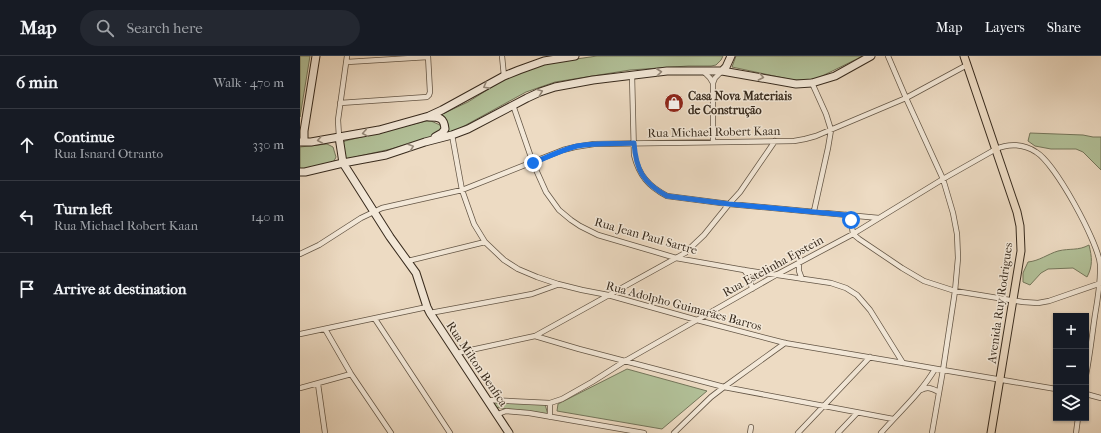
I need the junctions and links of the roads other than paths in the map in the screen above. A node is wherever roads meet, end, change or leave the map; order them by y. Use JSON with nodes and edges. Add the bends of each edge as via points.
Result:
{"nodes":[{"id":1,"x":316,"y":56,"type":"edge"},
{"id":2,"x":428,"y":56,"type":"edge"},
{"id":3,"x":502,"y":56,"type":"edge"},
{"id":4,"x":575,"y":56,"type":"edge"},
{"id":5,"x":731,"y":56,"type":"edge"},
{"id":6,"x":871,"y":56,"type":"edge"},
{"id":7,"x":888,"y":56,"type":"edge"},
{"id":8,"x":965,"y":56,"type":"edge"},
{"id":9,"x":347,"y":59,"type":"edge"},
{"id":10,"x":967,"y":65,"type":"junction"},
{"id":11,"x":702,"y":71,"type":"junction"},
{"id":12,"x":722,"y":71,"type":"junction"},
{"id":13,"x":632,"y":75,"type":"junction"},
{"id":14,"x":504,"y":76,"type":"junction"},
{"id":15,"x":812,"y":83,"type":"junction"},
{"id":16,"x":713,"y":84,"type":"junction"},
{"id":17,"x":906,"y":98,"type":"junction"},
{"id":18,"x":340,"y":103,"type":"junction"},
{"id":19,"x":513,"y":105,"type":"junction"},
{"id":20,"x":429,"y":116,"type":"junction"},
{"id":21,"x":831,"y":130,"type":"junction"},
{"id":22,"x":452,"y":135,"type":"junction"},
{"id":23,"x":339,"y":137,"type":"junction"},
{"id":24,"x":775,"y":141,"type":"junction"},
{"id":25,"x":302,"y":142,"type":"edge"},
{"id":26,"x":425,"y":142,"type":"junction"},
{"id":27,"x":713,"y":142,"type":"junction"},
{"id":28,"x":634,"y":143,"type":"junction"},
{"id":29,"x":996,"y":149,"type":"junction"},
{"id":30,"x":355,"y":160,"type":"junction"},
{"id":31,"x":343,"y":163,"type":"junction"},
{"id":32,"x":533,"y":163,"type":"junction"},
{"id":33,"x":300,"y":172,"type":"edge"},
{"id":34,"x":350,"y":173,"type":"junction"},
{"id":35,"x":943,"y":179,"type":"junction"},
{"id":36,"x":462,"y":190,"type":"junction"},
{"id":37,"x":729,"y":204,"type":"junction"},
{"id":38,"x":374,"y":211,"type":"junction"},
{"id":39,"x":814,"y":211,"type":"junction"},
{"id":40,"x":846,"y":215,"type":"junction"},
{"id":41,"x":879,"y":218,"type":"junction"},
{"id":42,"x":853,"y":234,"type":"junction"},
{"id":43,"x":484,"y":242,"type":"junction"},
{"id":44,"x":300,"y":254,"type":"edge"},
{"id":45,"x":676,"y":258,"type":"junction"},
{"id":46,"x":408,"y":261,"type":"junction"},
{"id":47,"x":799,"y":263,"type":"junction"},
{"id":48,"x":744,"y":270,"type":"junction"},
{"id":49,"x":776,"y":275,"type":"junction"},
{"id":50,"x":802,"y":279,"type":"junction"},
{"id":51,"x":1101,"y":283,"type":"edge"},
{"id":52,"x":558,"y":284,"type":"junction"},
{"id":53,"x":752,"y":289,"type":"junction"},
{"id":54,"x":955,"y":291,"type":"junction"},
{"id":55,"x":608,"y":295,"type":"junction"},
{"id":56,"x":1013,"y":300,"type":"junction"},
{"id":57,"x":429,"y":310,"type":"junction"},
{"id":58,"x":375,"y":319,"type":"junction"},
{"id":59,"x":696,"y":320,"type":"junction"},
{"id":60,"x":325,"y":329,"type":"junction"},
{"id":61,"x":300,"y":334,"type":"edge"},
{"id":62,"x":535,"y":336,"type":"junction"},
{"id":63,"x":786,"y":343,"type":"junction"},
{"id":64,"x":457,"y":353,"type":"junction"},
{"id":65,"x":870,"y":357,"type":"junction"},
{"id":66,"x":1089,"y":357,"type":"edge"},
{"id":67,"x":625,"y":361,"type":"junction"},
{"id":68,"x":903,"y":362,"type":"junction"},
{"id":69,"x":935,"y":369,"type":"junction"},
{"id":70,"x":943,"y":370,"type":"junction"},
{"id":71,"x":352,"y":374,"type":"junction"},
{"id":72,"x":1000,"y":379,"type":"junction"},
{"id":73,"x":318,"y":384,"type":"junction"},
{"id":74,"x":724,"y":387,"type":"junction"},
{"id":75,"x":300,"y":388,"type":"edge"},
{"id":76,"x":1053,"y":388,"type":"edge"},
{"id":77,"x":920,"y":391,"type":"junction"},
{"id":78,"x":939,"y":392,"type":"junction"},
{"id":79,"x":1089,"y":395,"type":"edge"},
{"id":80,"x":1101,"y":398,"type":"edge"},
{"id":81,"x":487,"y":400,"type":"junction"},
{"id":82,"x":550,"y":403,"type":"junction"},
{"id":83,"x":824,"y":407,"type":"junction"},
{"id":84,"x":857,"y":413,"type":"junction"},
{"id":85,"x":498,"y":414,"type":"junction"},
{"id":86,"x":550,"y":417,"type":"junction"},
{"id":87,"x":893,"y":419,"type":"junction"},
{"id":88,"x":1078,"y":421,"type":"edge"},
{"id":89,"x":751,"y":427,"type":"dead end"},
{"id":90,"x":325,"y":433,"type":"edge"},
{"id":91,"x":391,"y":433,"type":"edge"},
{"id":92,"x":450,"y":433,"type":"edge"},
{"id":93,"x":509,"y":433,"type":"edge"},
{"id":94,"x":644,"y":433,"type":"edge"},
{"id":95,"x":674,"y":433,"type":"edge"},
{"id":96,"x":750,"y":433,"type":"edge"},
{"id":97,"x":798,"y":433,"type":"edge"},
{"id":98,"x":838,"y":433,"type":"edge"},
{"id":99,"x":881,"y":433,"type":"edge"},
{"id":100,"x":932,"y":433,"type":"edge"},
{"id":101,"x":991,"y":433,"type":"edge"},
{"id":102,"x":1076,"y":433,"type":"edge"}],
"edges":[{"from":1,"to":25,"type":"main road"},
{"from":2,"to":9,"type":"street"},
{"from":2,"to":18,"type":"street","via":[[430,95]]},
{"from":3,"to":14,"type":"street"},
{"from":4,"to":14,"type":"main road","via":[[533,64]]},
{"from":5,"to":12,"type":"main road"},
{"from":6,"to":15,"type":"main road","via":[[835,76]]},
{"from":7,"to":17,"type":"street"},
{"from":8,"to":10,"type":"main road","name":"Avenida Ruy Rodrigues"},
{"from":9,"to":18,"type":"street"},
{"from":10,"to":17,"type":"street","name":"Rua Michael Robert Kaan"},
{"from":10,"to":29,"type":"main road","name":"Avenida Ruy Rodrigues"},
{"from":11,"to":12,"type":"main road"},
{"from":13,"to":11,"type":"main road","one_way":true},
{"from":11,"to":16,"type":"street"},
{"from":12,"to":15,"type":"main road","one_way":true,"via":[[796,84]]},
{"from":12,"to":16,"type":"street"},
{"from":19,"to":13,"type":"main road","one_way":true,"via":[[555,87]]},
{"from":13,"to":28,"type":"street"},
{"from":14,"to":20,"type":"main road","one_way":true},
{"from":15,"to":21,"type":"street"},
{"from":16,"to":27,"type":"street"},
{"from":17,"to":21,"type":"street","name":"Rua Michael Robert Kaan"},
{"from":17,"to":35,"type":"street"},
{"from":18,"to":23,"type":"street"},
{"from":19,"to":22,"type":"main road"},
{"from":19,"to":32,"type":"street","name":"Rua Jean Paul Sartre"},
{"from":20,"to":23,"type":"main road","one_way":true,"via":[[379,130]]},
{"from":20,"to":26,"type":"main road","via":[[441,119],[445,129]]},
{"from":21,"to":24,"type":"street","name":"Rua Michael Robert Kaan","via":[[805,139]]},
{"from":21,"to":39,"type":"street"},
{"from":22,"to":26,"type":"main road"},
{"from":22,"to":36,"type":"street","name":"Rua Adolpho Guimarães Barros"},
{"from":23,"to":25,"type":"main road","one_way":true},
{"from":23,"to":31,"type":"main road"},
{"from":24,"to":27,"type":"street","name":"Rua Michael Robert Kaan"},
{"from":24,"to":37,"type":"street"},
{"from":30,"to":26,"type":"main road","one_way":true,"via":[[386,155]]},
{"from":27,"to":28,"type":"street","name":"Rua Michael Robert Kaan"},
{"from":28,"to":32,"type":"street","name":"Rua Michael Robert Kaan","via":[[576,147]]},
{"from":28,"to":37,"type":"street","via":[[634,154],[640,172],[658,191],[667,196]]},
{"from":29,"to":35,"type":"street","name":"Rua Estelinha Epstein"},
{"from":29,"to":51,"type":"street","name":"Rua Estelinha Epstein","via":[[1009,145],[1025,147],[1036,151],[1044,158],[1090,233],[1099,256]]},
{"from":29,"to":56,"type":"main road","name":"Avenida Ruy Rodrigues","via":[[1020,226],[1020,252]]},
{"from":30,"to":31,"type":"main road"},
{"from":30,"to":34,"type":"main road","via":[[349,169]]},
{"from":31,"to":33,"type":"main road"},
{"from":31,"to":34,"type":"main road","name":"Rua Milton Benfica"},
{"from":32,"to":36,"type":"street","name":"Rua Michael Robert Kaan"},
{"from":32,"to":45,"type":"street","name":"Rua Jean Paul Sartre","via":[[546,192],[560,210],[580,226],[598,235]]},
{"from":34,"to":38,"type":"main road","name":"Rua Milton Benfica"},
{"from":35,"to":41,"type":"street","name":"Rua Estelinha Epstein"},
{"from":35,"to":54,"type":"street","via":[[957,234]]},
{"from":36,"to":38,"type":"street","name":"Rua Michael Robert Kaan","via":[[394,204]]},
{"from":36,"to":43,"type":"street","name":"Rua Adolpho Guimarães Barros","via":[[474,224]]},
{"from":37,"to":39,"type":"street"},
{"from":37,"to":45,"type":"street","via":[[704,235]]},
{"from":38,"to":44,"type":"street","name":"Rua Michael Robert Kaan"},
{"from":38,"to":46,"type":"main road","name":"Rua Milton Benfica"},
{"from":39,"to":40,"type":"street"},
{"from":40,"to":41,"type":"street"},
{"from":40,"to":42,"type":"street","via":[[851,220]]},
{"from":41,"to":42,"type":"street","name":"Rua Estelinha Epstein"},
{"from":42,"to":47,"type":"street","name":"Rua Estelinha Epstein"},
{"from":42,"to":54,"type":"street","via":[[924,281]]},
{"from":43,"to":46,"type":"street"},
{"from":43,"to":52,"type":"street","name":"Rua Adolpho Guimarães Barros","via":[[518,269]]},
{"from":45,"to":48,"type":"street","name":"Rua Jean Paul Sartre"},
{"from":45,"to":55,"type":"street"},
{"from":46,"to":57,"type":"main road","name":"Rua Milton Benfica","via":[[416,272]]},
{"from":47,"to":49,"type":"street","name":"Rua Estelinha Epstein"},
{"from":47,"to":50,"type":"street"},
{"from":48,"to":49,"type":"street","name":"Rua Jean Paul Sartre"},
{"from":48,"to":53,"type":"street","via":[[750,278]]},
{"from":49,"to":50,"type":"street","name":"Rua Jean Paul Sartre"},
{"from":49,"to":53,"type":"street","name":"Rua Estelinha Epstein"},
{"from":50,"to":68,"type":"street","name":"Rua Jean Paul Sartre","via":[[838,284],[857,295],[870,310]]},
{"from":51,"to":56,"type":"street","via":[[1049,301],[1038,303]]},
{"from":51,"to":66,"type":"street","name":"Rua Estelinha Epstein"},
{"from":52,"to":55,"type":"street","name":"Rua Adolpho Guimarães Barros"},
{"from":52,"to":57,"type":"street","via":[[532,294]]},
{"from":53,"to":59,"type":"street","name":"Rua Estelinha Epstein"},
{"from":54,"to":56,"type":"street"},
{"from":54,"to":70,"type":"street"},
{"from":55,"to":59,"type":"street","name":"Rua Adolpho Guimarães Barros"},
{"from":55,"to":62,"type":"street"},
{"from":56,"to":72,"type":"main road","name":"Avenida Ruy Rodrigues"},
{"from":57,"to":58,"type":"street"},
{"from":57,"to":64,"type":"main road","name":"Rua Milton Benfica"},
{"from":58,"to":60,"type":"street"},
{"from":58,"to":92,"type":"street"},
{"from":59,"to":63,"type":"street","name":"Rua Adolpho Guimarães Barros"},
{"from":59,"to":67,"type":"street","name":"Rua Estelinha Epstein"},
{"from":60,"to":61,"type":"street"},
{"from":60,"to":71,"type":"street"},
{"from":62,"to":64,"type":"street"},
{"from":62,"to":67,"type":"street"},
{"from":63,"to":65,"type":"street","name":"Rua Adolpho Guimarães Barros"},
{"from":63,"to":74,"type":"street"},
{"from":64,"to":81,"type":"main road","name":"Rua Milton Benfica"},
{"from":65,"to":68,"type":"street","name":"Rua Adolpho Guimarães Barros"},
{"from":65,"to":83,"type":"street"},
{"from":67,"to":74,"type":"street"},
{"from":67,"to":82,"type":"street","name":"Rua Estelinha Epstein","via":[[586,386]]},
{"from":68,"to":69,"type":"street","name":"Rua Adolpho Guimarães Barros"},
{"from":69,"to":70,"type":"street","name":"Rua Adolpho Guimarães Barros"},
{"from":69,"to":77,"type":"street"},
{"from":70,"to":72,"type":"street","name":"Rua Adolpho Guimarães Barros"},
{"from":70,"to":78,"type":"street"},
{"from":71,"to":73,"type":"street"},
{"from":71,"to":91,"type":"street"},
{"from":72,"to":76,"type":"street","name":"Rua Adolpho Guimarães Barros"},
{"from":72,"to":101,"type":"main road","name":"Avenida Ruy Rodrigues"},
{"from":73,"to":75,"type":"street"},
{"from":73,"to":90,"type":"street"},
{"from":74,"to":83,"type":"street"},
{"from":74,"to":95,"type":"street"},
{"from":77,"to":78,"type":"street","via":[[932,388]]},
{"from":77,"to":87,"type":"street"},
{"from":78,"to":100,"type":"street"},
{"from":79,"to":80,"type":"street"},
{"from":81,"to":82,"type":"street","name":"Rua Estelinha Epstein"},
{"from":81,"to":85,"type":"main road","name":"Rua Milton Benfica"},
{"from":82,"to":86,"type":"street"},
{"from":83,"to":84,"type":"street"},
{"from":83,"to":97,"type":"street"},
{"from":84,"to":87,"type":"street"},
{"from":84,"to":98,"type":"street"},
{"from":85,"to":86,"type":"street","via":[[506,411],[529,412]]},
{"from":85,"to":93,"type":"main road","name":"Rua Milton Benfica"},
{"from":86,"to":94,"type":"street"},
{"from":87,"to":99,"type":"street"},
{"from":88,"to":102,"type":"street"},
{"from":89,"to":96,"type":"street"}]}
